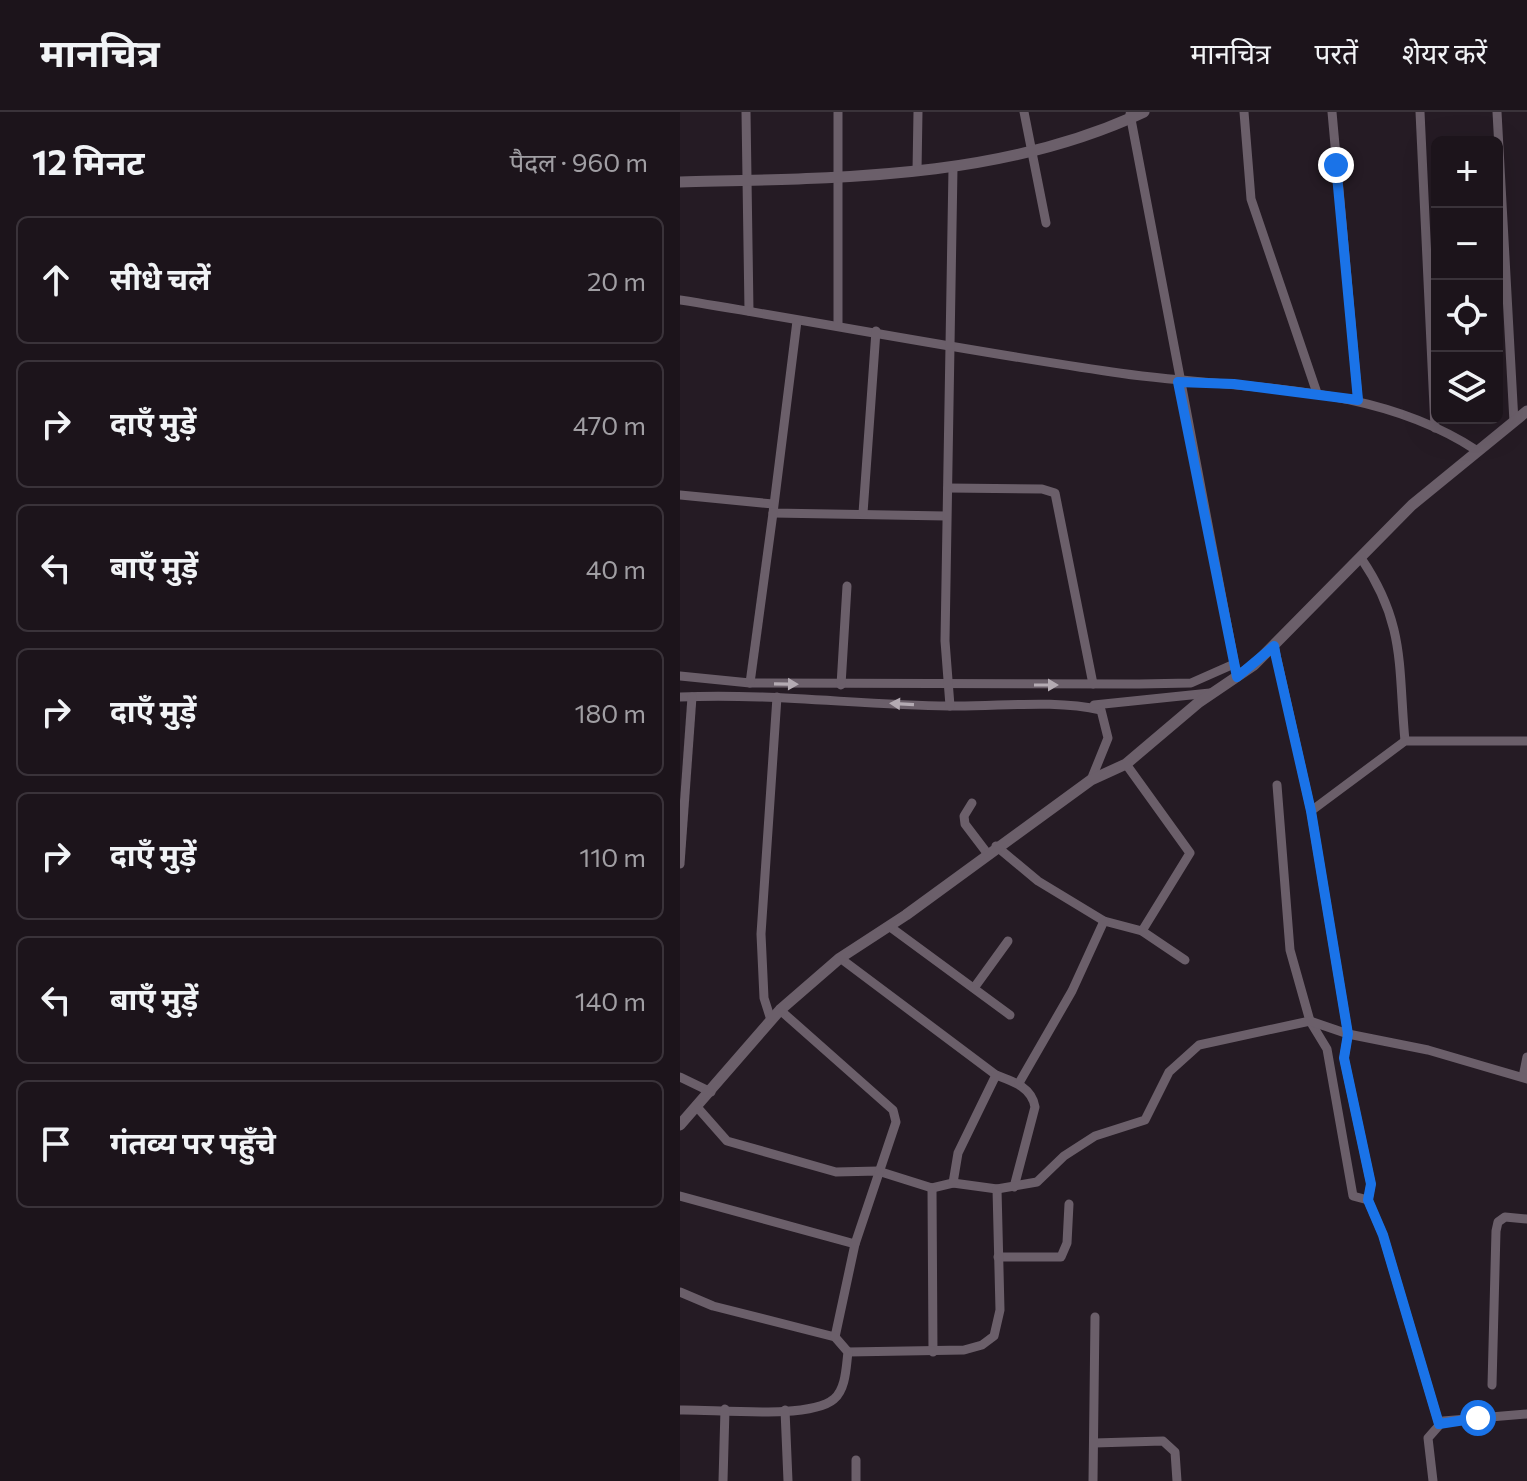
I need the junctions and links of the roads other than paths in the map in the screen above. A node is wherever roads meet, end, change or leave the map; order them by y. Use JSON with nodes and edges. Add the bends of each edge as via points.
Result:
{"nodes":[{"id":1,"x":746,"y":112,"type":"edge"},
{"id":2,"x":838,"y":112,"type":"edge"},
{"id":3,"x":918,"y":112,"type":"edge"},
{"id":4,"x":1024,"y":112,"type":"edge"},
{"id":5,"x":1144,"y":112,"type":"edge"},
{"id":6,"x":1244,"y":112,"type":"edge"},
{"id":7,"x":1332,"y":112,"type":"edge"},
{"id":8,"x":1420,"y":112,"type":"edge"},
{"id":9,"x":1497,"y":112,"type":"edge"},
{"id":10,"x":1130,"y":115,"type":"edge"},
{"id":11,"x":1032,"y":151,"type":"junction"},
{"id":12,"x":953,"y":168,"type":"junction"},
{"id":13,"x":917,"y":171,"type":"junction"},
{"id":14,"x":837,"y":174,"type":"junction"},
{"id":15,"x":747,"y":180,"type":"junction"},
{"id":16,"x":680,"y":182,"type":"edge"},
{"id":17,"x":1046,"y":223,"type":"dead end"},
{"id":18,"x":680,"y":300,"type":"edge"},
{"id":19,"x":749,"y":311,"type":"junction"},
{"id":20,"x":797,"y":321,"type":"junction"},
{"id":21,"x":838,"y":325,"type":"junction"},
{"id":22,"x":876,"y":331,"type":"junction"},
{"id":23,"x":949,"y":346,"type":"junction"},
{"id":24,"x":1178,"y":382,"type":"junction"},
{"id":25,"x":1317,"y":393,"type":"junction"},
{"id":26,"x":1358,"y":400,"type":"junction"},
{"id":27,"x":1527,"y":411,"type":"edge"},
{"id":28,"x":1514,"y":422,"type":"junction"},
{"id":29,"x":1435,"y":428,"type":"junction"},
{"id":30,"x":1476,"y":450,"type":"junction"},
{"id":31,"x":948,"y":488,"type":"junction"},
{"id":32,"x":680,"y":495,"type":"edge"},
{"id":33,"x":773,"y":509,"type":"junction"},
{"id":34,"x":863,"y":513,"type":"junction"},
{"id":35,"x":946,"y":516,"type":"junction"},
{"id":36,"x":1361,"y":558,"type":"junction"},
{"id":37,"x":847,"y":586,"type":"dead end"},
{"id":38,"x":1274,"y":646,"type":"junction"},
{"id":39,"x":1234,"y":664,"type":"junction"},
{"id":40,"x":680,"y":676,"type":"edge"},
{"id":41,"x":1237,"y":677,"type":"junction"},
{"id":42,"x":750,"y":683,"type":"junction"},
{"id":43,"x":1093,"y":684,"type":"junction"},
{"id":44,"x":841,"y":685,"type":"junction"},
{"id":45,"x":950,"y":686,"type":"junction"},
{"id":46,"x":1213,"y":693,"type":"junction"},
{"id":47,"x":680,"y":697,"type":"edge"},
{"id":48,"x":692,"y":697,"type":"junction"},
{"id":49,"x":777,"y":697,"type":"junction"},
{"id":50,"x":1078,"y":705,"type":"junction"},
{"id":51,"x":950,"y":706,"type":"junction"},
{"id":52,"x":1405,"y":741,"type":"junction"},
{"id":53,"x":1527,"y":741,"type":"edge"},
{"id":54,"x":1126,"y":764,"type":"junction"},
{"id":55,"x":1091,"y":780,"type":"junction"},
{"id":56,"x":1277,"y":785,"type":"dead end"},
{"id":57,"x":972,"y":803,"type":"dead end"},
{"id":58,"x":1311,"y":811,"type":"junction"},
{"id":59,"x":992,"y":849,"type":"junction"},
{"id":60,"x":680,"y":864,"type":"edge"},
{"id":61,"x":1104,"y":921,"type":"junction"},
{"id":62,"x":889,"y":926,"type":"junction"},
{"id":63,"x":1142,"y":931,"type":"junction"},
{"id":64,"x":1008,"y":941,"type":"dead end"},
{"id":65,"x":840,"y":958,"type":"junction"},
{"id":66,"x":1185,"y":960,"type":"dead end"},
{"id":67,"x":974,"y":988,"type":"junction"},
{"id":68,"x":780,"y":1010,"type":"junction"},
{"id":69,"x":1010,"y":1015,"type":"dead end"},
{"id":70,"x":771,"y":1020,"type":"junction"},
{"id":71,"x":1310,"y":1021,"type":"junction"},
{"id":72,"x":1348,"y":1034,"type":"junction"},
{"id":73,"x":1527,"y":1057,"type":"edge"},
{"id":74,"x":996,"y":1075,"type":"junction"},
{"id":75,"x":680,"y":1077,"type":"edge"},
{"id":76,"x":1525,"y":1078,"type":"edge"},
{"id":77,"x":1019,"y":1083,"type":"junction"},
{"id":78,"x":711,"y":1092,"type":"junction"},
{"id":79,"x":697,"y":1107,"type":"junction"},
{"id":80,"x":680,"y":1125,"type":"edge"},
{"id":81,"x":878,"y":1171,"type":"junction"},
{"id":82,"x":953,"y":1183,"type":"junction"},
{"id":83,"x":1014,"y":1187,"type":"junction"},
{"id":84,"x":932,"y":1188,"type":"junction"},
{"id":85,"x":997,"y":1189,"type":"junction"},
{"id":86,"x":680,"y":1196,"type":"edge"},
{"id":87,"x":1368,"y":1200,"type":"junction"},
{"id":88,"x":1069,"y":1204,"type":"dead end"},
{"id":89,"x":1527,"y":1219,"type":"edge"},
{"id":90,"x":855,"y":1244,"type":"junction"},
{"id":91,"x":998,"y":1257,"type":"junction"},
{"id":92,"x":680,"y":1292,"type":"edge"},
{"id":93,"x":1095,"y":1317,"type":"dead end"},
{"id":94,"x":835,"y":1337,"type":"junction"},
{"id":95,"x":848,"y":1352,"type":"junction"},
{"id":96,"x":933,"y":1352,"type":"junction"},
{"id":97,"x":1492,"y":1385,"type":"dead end"},
{"id":98,"x":725,"y":1409,"type":"junction"},
{"id":99,"x":680,"y":1410,"type":"edge"},
{"id":100,"x":785,"y":1410,"type":"junction"},
{"id":101,"x":1527,"y":1414,"type":"edge"},
{"id":102,"x":1439,"y":1424,"type":"junction"},
{"id":103,"x":1094,"y":1443,"type":"junction"},
{"id":104,"x":856,"y":1460,"type":"dead end"},
{"id":105,"x":723,"y":1481,"type":"edge"},
{"id":106,"x":788,"y":1481,"type":"edge"},
{"id":107,"x":856,"y":1481,"type":"edge"},
{"id":108,"x":1093,"y":1481,"type":"edge"},
{"id":109,"x":1177,"y":1481,"type":"edge"},
{"id":110,"x":1433,"y":1481,"type":"edge"}],
"edges":[{"from":1,"to":15,"type":"street"},
{"from":2,"to":14,"type":"street"},
{"from":3,"to":13,"type":"street"},
{"from":4,"to":11,"type":"street"},
{"from":5,"to":10,"type":"street"},
{"from":6,"to":25,"type":"street","via":[[1251,199]]},
{"from":7,"to":26,"type":"street"},
{"from":8,"to":29,"type":"street"},
{"from":9,"to":28,"type":"street"},
{"from":10,"to":11,"type":"street"},
{"from":10,"to":24,"type":"street"},
{"from":11,"to":12,"type":"street"},
{"from":11,"to":17,"type":"street"},
{"from":12,"to":13,"type":"street"},
{"from":12,"to":23,"type":"street"},
{"from":13,"to":14,"type":"street"},
{"from":14,"to":15,"type":"street"},
{"from":14,"to":21,"type":"street"},
{"from":15,"to":16,"type":"street"},
{"from":15,"to":19,"type":"street"},
{"from":18,"to":19,"type":"street"},
{"from":19,"to":20,"type":"street"},
{"from":20,"to":21,"type":"street"},
{"from":20,"to":33,"type":"street"},
{"from":21,"to":22,"type":"street"},
{"from":22,"to":23,"type":"street"},
{"from":22,"to":34,"type":"street"},
{"from":23,"to":24,"type":"street"},
{"from":23,"to":31,"type":"street"},
{"from":24,"to":25,"type":"street"},
{"from":24,"to":39,"type":"street"},
{"from":25,"to":26,"type":"street"},
{"from":26,"to":29,"type":"street"},
{"from":27,"to":28,"type":"street"},
{"from":28,"to":30,"type":"street"},
{"from":29,"to":30,"type":"street"},
{"from":30,"to":36,"type":"street"},
{"from":31,"to":35,"type":"street"},
{"from":31,"to":43,"type":"street","via":[[1055,493]]},
{"from":32,"to":33,"type":"street"},
{"from":33,"to":34,"type":"street"},
{"from":33,"to":42,"type":"street"},
{"from":34,"to":35,"type":"street"},
{"from":35,"to":45,"type":"street"},
{"from":36,"to":38,"type":"street"},
{"from":36,"to":52,"type":"street","via":[[1387,602],[1398,635]]},
{"from":37,"to":44,"type":"street"},
{"from":38,"to":41,"type":"street"},
{"from":38,"to":58,"type":"street"},
{"from":39,"to":41,"type":"street"},
{"from":39,"to":43,"type":"street","via":[[1191,683]]},
{"from":40,"to":42,"type":"street"},
{"from":41,"to":46,"type":"street"},
{"from":42,"to":44,"type":"street","one_way":true},
{"from":45,"to":43,"type":"street","one_way":true},
{"from":44,"to":45,"type":"street"},
{"from":45,"to":51,"type":"street"},
{"from":46,"to":50,"type":"street"},
{"from":46,"to":54,"type":"street"},
{"from":47,"to":48,"type":"street"},
{"from":48,"to":49,"type":"street"},
{"from":48,"to":60,"type":"street"},
{"from":51,"to":49,"type":"street","one_way":true},
{"from":49,"to":70,"type":"street","via":[[761,934],[764,998]]},
{"from":50,"to":51,"type":"street"},
{"from":50,"to":55,"type":"street","via":[[1101,710],[1108,738]]},
{"from":52,"to":53,"type":"street"},
{"from":52,"to":58,"type":"street"},
{"from":54,"to":55,"type":"street"},
{"from":54,"to":63,"type":"street","via":[[1190,853]]},
{"from":55,"to":59,"type":"street"},
{"from":56,"to":71,"type":"street","via":[[1290,950]]},
{"from":57,"to":59,"type":"street","via":[[965,824]]},
{"from":58,"to":72,"type":"street"},
{"from":59,"to":61,"type":"street"},
{"from":59,"to":62,"type":"street"},
{"from":61,"to":63,"type":"street"},
{"from":61,"to":77,"type":"street","via":[[1072,991]]},
{"from":62,"to":65,"type":"street"},
{"from":62,"to":67,"type":"street"},
{"from":63,"to":66,"type":"street"},
{"from":64,"to":67,"type":"street"},
{"from":65,"to":68,"type":"street"},
{"from":65,"to":74,"type":"street"},
{"from":67,"to":69,"type":"street"},
{"from":68,"to":70,"type":"street"},
{"from":68,"to":81,"type":"street","via":[[893,1110],[896,1122]]},
{"from":70,"to":78,"type":"street"},
{"from":71,"to":72,"type":"street"},
{"from":71,"to":83,"type":"street","via":[[1199,1045],[1169,1072],[1145,1120],[1095,1136],[1037,1182]]},
{"from":71,"to":87,"type":"street","via":[[1327,1049],[1353,1196]]},
{"from":72,"to":76,"type":"street"},
{"from":72,"to":87,"type":"street","via":[[1344,1058],[1371,1184]]},
{"from":73,"to":76,"type":"street"},
{"from":74,"to":77,"type":"street"},
{"from":74,"to":82,"type":"street","via":[[958,1153]]},
{"from":75,"to":78,"type":"street"},
{"from":77,"to":83,"type":"street","via":[[1035,1107]]},
{"from":78,"to":79,"type":"street"},
{"from":79,"to":80,"type":"street"},
{"from":79,"to":81,"type":"street","via":[[727,1141],[836,1172]]},
{"from":81,"to":84,"type":"street"},
{"from":81,"to":90,"type":"street"},
{"from":82,"to":84,"type":"street"},
{"from":82,"to":85,"type":"street"},
{"from":83,"to":85,"type":"street"},
{"from":84,"to":96,"type":"street"},
{"from":85,"to":91,"type":"street"},
{"from":86,"to":90,"type":"street"},
{"from":87,"to":102,"type":"street"},
{"from":88,"to":91,"type":"street","via":[[1061,1257]]},
{"from":89,"to":97,"type":"street","via":[[1505,1217],[1496,1231]]},
{"from":90,"to":94,"type":"street"},
{"from":91,"to":96,"type":"street","via":[[1000,1310],[994,1336],[964,1350]]},
{"from":92,"to":94,"type":"street","via":[[713,1306]]},
{"from":93,"to":103,"type":"street"},
{"from":94,"to":95,"type":"street"},
{"from":95,"to":96,"type":"street"},
{"from":95,"to":100,"type":"street","via":[[837,1398],[818,1408]]},
{"from":98,"to":99,"type":"street"},
{"from":98,"to":100,"type":"street"},
{"from":98,"to":105,"type":"street"},
{"from":100,"to":106,"type":"street"},
{"from":101,"to":102,"type":"street"},
{"from":102,"to":110,"type":"street","via":[[1428,1438]]},
{"from":103,"to":108,"type":"street"},
{"from":103,"to":109,"type":"street","via":[[1163,1441],[1175,1452]]},
{"from":104,"to":107,"type":"street"}]}
